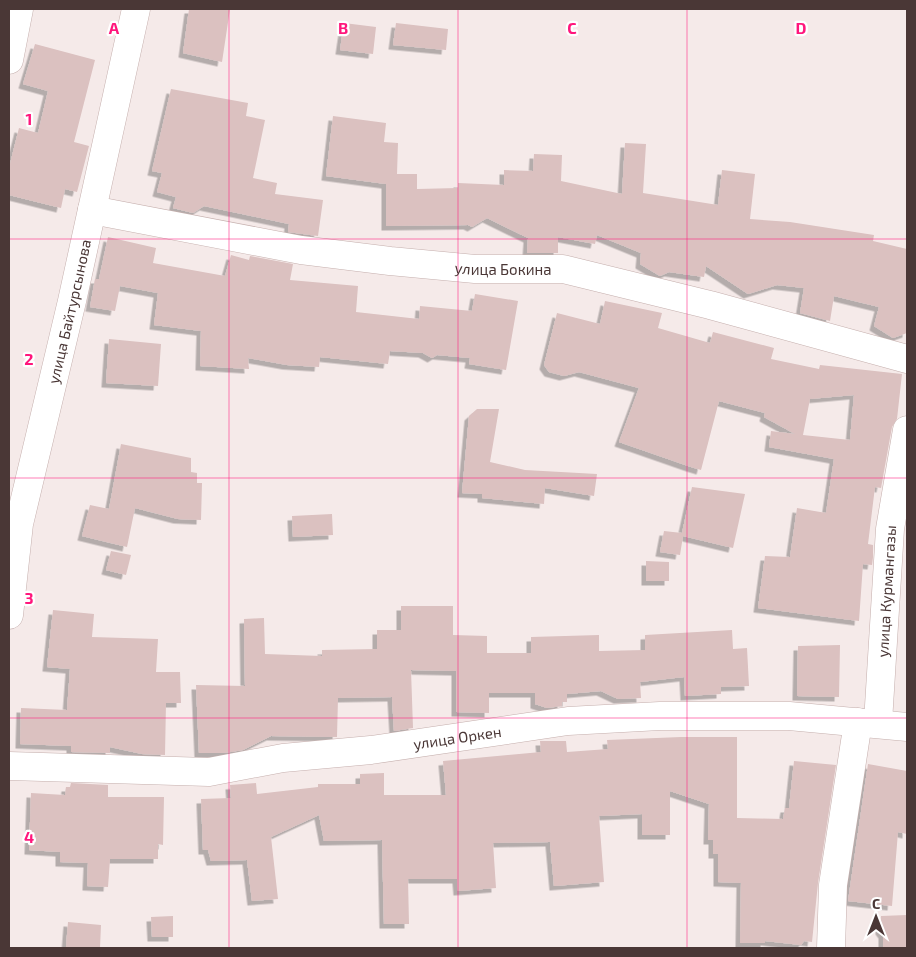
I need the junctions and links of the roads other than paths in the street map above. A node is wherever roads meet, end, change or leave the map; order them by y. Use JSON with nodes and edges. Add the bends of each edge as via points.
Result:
{"nodes":[{"id":1,"x":19,"y":9,"type":"edge"},
{"id":2,"x":136,"y":9,"type":"edge"},
{"id":3,"x":9,"y":60,"type":"edge"},
{"id":4,"x":92,"y":210,"type":"junction"},
{"id":5,"x":907,"y":359,"type":"edge"},
{"id":6,"x":907,"y":430,"type":"edge"},
{"id":7,"x":9,"y":615,"type":"edge"},
{"id":8,"x":868,"y":722,"type":"junction"},
{"id":9,"x":907,"y":727,"type":"edge"},
{"id":10,"x":9,"y":766,"type":"edge"},
{"id":11,"x":831,"y":948,"type":"edge"}],
"edges":[{"from":1,"to":3,"type":"street"},
{"from":2,"to":4,"type":"street","name":"улица Байтурсынова"},
{"from":4,"to":5,"type":"street","name":"улица Бокина","via":[[301,250],[475,269],[563,269]]},
{"from":4,"to":7,"type":"street","name":"улица Байтурсынова","via":[[19,524]]},
{"from":6,"to":8,"type":"street","name":"улица Курмангазы","via":[[890,529]]},
{"from":8,"to":9,"type":"street","name":"улица Оркен"},
{"from":8,"to":10,"type":"street","name":"улица Оркен","via":[[789,716],[660,716],[568,721],[380,749],[283,758],[209,772]]},
{"from":8,"to":11,"type":"street","name":"улица Курмангазы","via":[[833,885]]}]}
